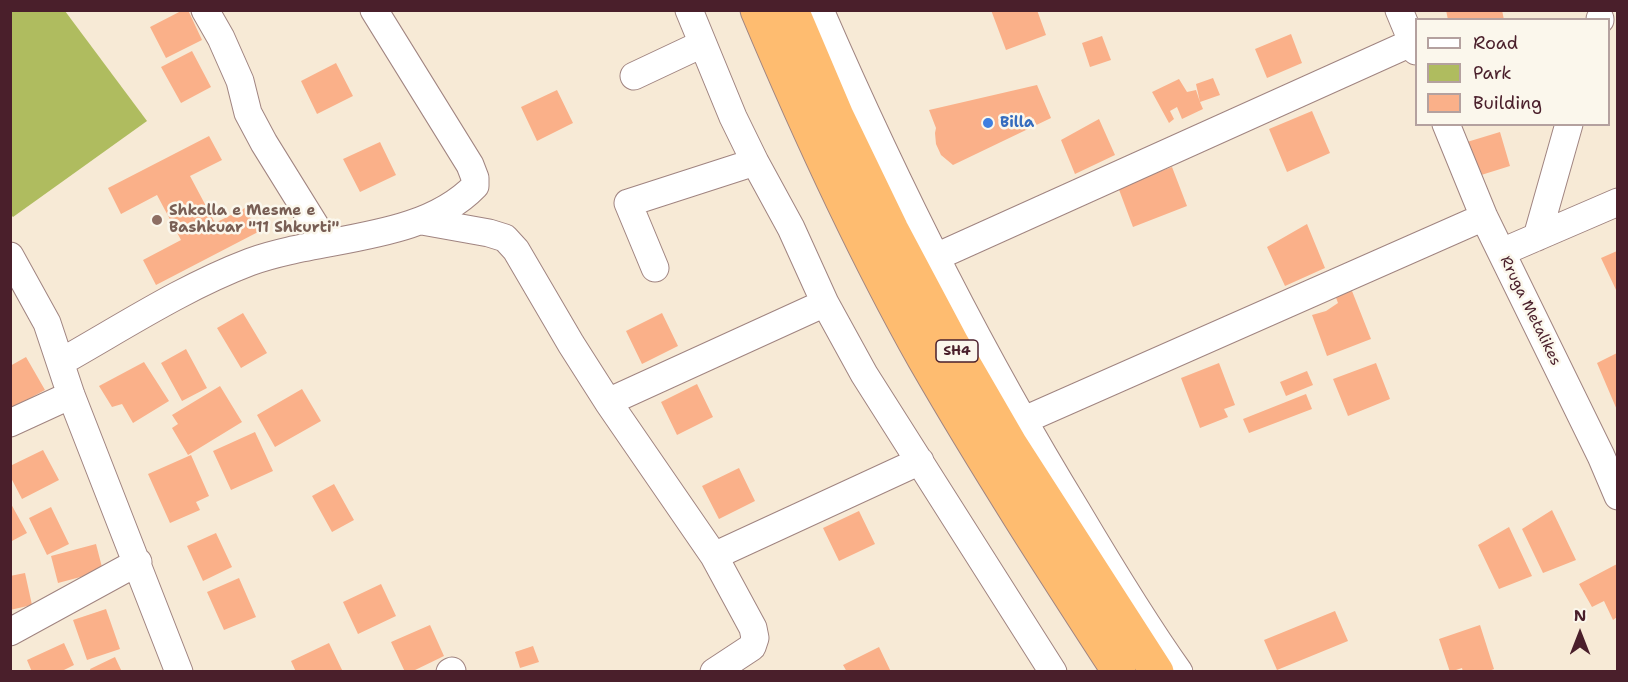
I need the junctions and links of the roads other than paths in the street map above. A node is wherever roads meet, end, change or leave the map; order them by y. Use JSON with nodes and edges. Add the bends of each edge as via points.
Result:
{"nodes":[{"id":1,"x":205,"y":10,"type":"edge"},
{"id":2,"x":374,"y":10,"type":"edge"},
{"id":3,"x":689,"y":10,"type":"edge"},
{"id":4,"x":757,"y":10,"type":"edge"},
{"id":5,"x":792,"y":10,"type":"edge"},
{"id":6,"x":820,"y":10,"type":"edge"},
{"id":7,"x":1399,"y":10,"type":"edge"},
{"id":8,"x":702,"y":44,"type":"junction"},
{"id":9,"x":1415,"y":46,"type":"edge"},
{"id":10,"x":634,"y":76,"type":"dead end"},
{"id":11,"x":1447,"y":126,"type":"edge"},
{"id":12,"x":1568,"y":126,"type":"edge"},
{"id":13,"x":755,"y":162,"type":"junction"},
{"id":14,"x":1617,"y":202,"type":"edge"},
{"id":15,"x":1484,"y":217,"type":"junction"},
{"id":16,"x":422,"y":221,"type":"junction"},
{"id":17,"x":1537,"y":237,"type":"junction"},
{"id":18,"x":326,"y":243,"type":"junction"},
{"id":19,"x":1502,"y":252,"type":"junction"},
{"id":20,"x":10,"y":256,"type":"edge"},
{"id":21,"x":936,"y":257,"type":"junction"},
{"id":22,"x":655,"y":268,"type":"dead end"},
{"id":23,"x":825,"y":303,"type":"junction"},
{"id":24,"x":61,"y":362,"type":"junction"},
{"id":25,"x":71,"y":395,"type":"junction"},
{"id":26,"x":608,"y":402,"type":"junction"},
{"id":27,"x":1022,"y":421,"type":"junction"},
{"id":28,"x":10,"y":423,"type":"edge"},
{"id":29,"x":920,"y":462,"type":"junction"},
{"id":30,"x":1617,"y":496,"type":"edge"},
{"id":31,"x":714,"y":556,"type":"junction"},
{"id":32,"x":138,"y":562,"type":"junction"},
{"id":33,"x":10,"y":632,"type":"edge"},
{"id":34,"x":179,"y":672,"type":"edge"},
{"id":35,"x":714,"y":672,"type":"edge"},
{"id":36,"x":1053,"y":672,"type":"edge"},
{"id":37,"x":1119,"y":672,"type":"edge"},
{"id":38,"x":1157,"y":672,"type":"edge"},
{"id":39,"x":1179,"y":672,"type":"edge"}],
"edges":[{"from":1,"to":18,"type":"street","via":[[221,38],[240,81],[248,112],[264,143]]},
{"from":2,"to":16,"type":"street","via":[[475,178],[475,186],[457,203]]},
{"from":3,"to":8,"type":"street"},
{"from":4,"to":37,"type":"highway","number":"SH4","via":[[863,243],[923,357],[983,460]]},
{"from":5,"to":38,"type":"highway","number":"SH4","via":[[837,116],[952,343],[1011,445]]},
{"from":6,"to":21,"type":"street","via":[[858,98]]},
{"from":7,"to":9,"type":"street"},
{"from":8,"to":10,"type":"street"},
{"from":8,"to":13,"type":"street"},
{"from":9,"to":21,"type":"street"},
{"from":11,"to":15,"type":"street","name":"Rruga Metalikes"},
{"from":12,"to":17,"type":"street"},
{"from":13,"to":22,"type":"street","via":[[628,203]]},
{"from":13,"to":23,"type":"street","via":[[792,228]]},
{"from":14,"to":17,"type":"street"},
{"from":15,"to":19,"type":"street","name":"Rruga Metalikes"},
{"from":15,"to":27,"type":"street"},
{"from":16,"to":18,"type":"street"},
{"from":16,"to":26,"type":"street","via":[[505,238]]},
{"from":17,"to":19,"type":"street"},
{"from":18,"to":24,"type":"street","via":[[251,262],[210,279]]},
{"from":19,"to":30,"type":"street","name":"Rruga Metalikes"},
{"from":20,"to":24,"type":"street","via":[[47,324]]},
{"from":21,"to":27,"type":"street"},
{"from":23,"to":26,"type":"street"},
{"from":23,"to":29,"type":"street"},
{"from":24,"to":25,"type":"street"},
{"from":25,"to":28,"type":"street"},
{"from":25,"to":32,"type":"street"},
{"from":26,"to":31,"type":"street"},
{"from":27,"to":39,"type":"street"},
{"from":29,"to":31,"type":"street"},
{"from":29,"to":36,"type":"street"},
{"from":31,"to":35,"type":"street","via":[[755,638],[752,647]]},
{"from":32,"to":33,"type":"street"},
{"from":32,"to":34,"type":"street"}]}
